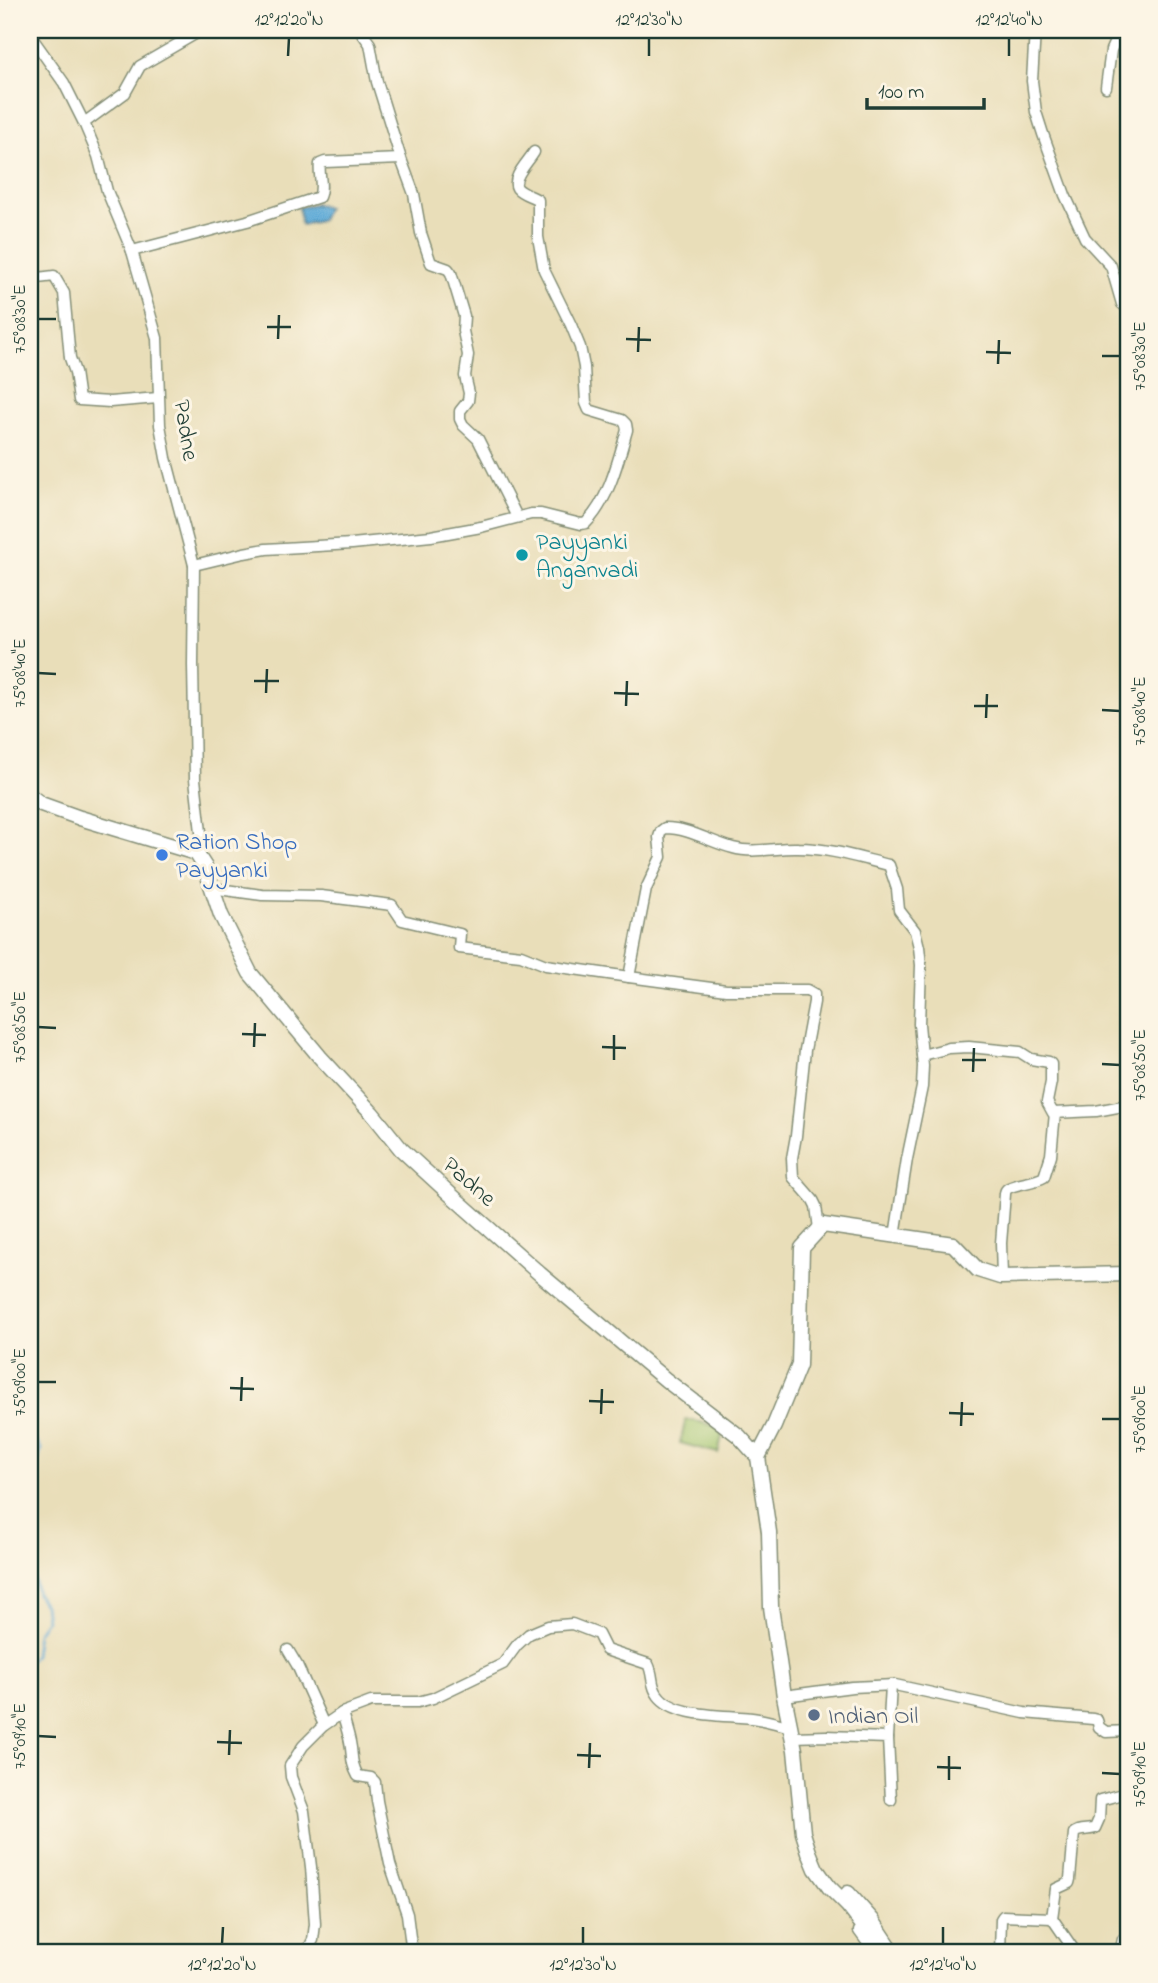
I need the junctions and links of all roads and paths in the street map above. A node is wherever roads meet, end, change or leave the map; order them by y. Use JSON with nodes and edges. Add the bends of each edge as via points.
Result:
{"nodes":[{"id":1,"x":202,"y":30,"type":"edge"},
{"id":2,"x":360,"y":30,"type":"edge"},
{"id":3,"x":1035,"y":30,"type":"edge"},
{"id":4,"x":1120,"y":30,"type":"edge"},
{"id":5,"x":30,"y":35,"type":"edge"},
{"id":6,"x":1106,"y":87,"type":"dead end"},
{"id":7,"x":84,"y":123,"type":"junction"},
{"id":8,"x":534,"y":152,"type":"dead end"},
{"id":9,"x":401,"y":159,"type":"junction"},
{"id":10,"x":132,"y":251,"type":"junction"},
{"id":11,"x":30,"y":279,"type":"edge"},
{"id":12,"x":1128,"y":306,"type":"edge"},
{"id":13,"x":158,"y":398,"type":"junction"},
{"id":14,"x":517,"y":517,"type":"junction"},
{"id":15,"x":194,"y":565,"type":"junction"},
{"id":16,"x":30,"y":796,"type":"edge"},
{"id":17,"x":200,"y":857,"type":"junction"},
{"id":18,"x":211,"y":888,"type":"junction"},
{"id":19,"x":629,"y":977,"type":"junction"},
{"id":20,"x":922,"y":1055,"type":"junction"},
{"id":21,"x":1128,"y":1105,"type":"edge"},
{"id":22,"x":1055,"y":1113,"type":"junction"},
{"id":23,"x":819,"y":1229,"type":"junction"},
{"id":24,"x":895,"y":1236,"type":"junction"},
{"id":25,"x":1128,"y":1274,"type":"edge"},
{"id":26,"x":1002,"y":1277,"type":"junction"},
{"id":27,"x":758,"y":1457,"type":"junction"},
{"id":28,"x":288,"y":1650,"type":"dead end"},
{"id":29,"x":891,"y":1685,"type":"junction"},
{"id":30,"x":784,"y":1696,"type":"junction"},
{"id":31,"x":342,"y":1713,"type":"junction"},
{"id":32,"x":324,"y":1725,"type":"junction"},
{"id":33,"x":1128,"y":1731,"type":"edge"},
{"id":34,"x":792,"y":1732,"type":"junction"},
{"id":35,"x":888,"y":1738,"type":"junction"},
{"id":36,"x":1124,"y":1791,"type":"dead end"},
{"id":37,"x":891,"y":1800,"type":"dead end"},
{"id":38,"x":816,"y":1869,"type":"junction"},
{"id":39,"x":833,"y":1891,"type":"junction"},
{"id":40,"x":1052,"y":1918,"type":"junction"},
{"id":41,"x":1128,"y":1936,"type":"edge"},
{"id":42,"x":306,"y":1953,"type":"edge"},
{"id":43,"x":412,"y":1953,"type":"edge"},
{"id":44,"x":875,"y":1953,"type":"edge"},
{"id":45,"x":884,"y":1953,"type":"edge"},
{"id":46,"x":894,"y":1953,"type":"edge"},
{"id":47,"x":1000,"y":1953,"type":"edge"},
{"id":48,"x":1076,"y":1953,"type":"edge"},
{"id":49,"x":1121,"y":1953,"type":"edge"}],
"edges":[{"from":1,"to":7,"type":"street","via":[[139,66],[125,93]]},
{"from":2,"to":9,"type":"street","via":[[370,44]]},
{"from":3,"to":12,"type":"street","via":[[1032,81],[1043,134],[1085,238],[1111,266],[1122,304]]},
{"from":4,"to":6,"type":"street","via":[[1111,50]]},
{"from":5,"to":7,"type":"street","name":"Padne","via":[[64,83]]},
{"from":7,"to":10,"type":"street","name":"Padne"},
{"from":8,"to":14,"type":"street","via":[[516,185],[538,200],[544,270],[580,347],[586,403],[589,410],[622,420],[627,430],[606,492],[586,523],[541,514]]},
{"from":9,"to":10,"type":"street","via":[[325,162],[319,169],[319,197]]},
{"from":9,"to":14,"type":"street","via":[[431,263],[451,273],[464,316],[468,401],[460,419],[478,439]]},
{"from":10,"to":13,"type":"street","name":"Padne","via":[[157,338]]},
{"from":11,"to":13,"type":"street","via":[[54,276],[64,293],[79,400]]},
{"from":13,"to":15,"type":"street","name":"Padne","via":[[166,458]]},
{"from":14,"to":15,"type":"street","via":[[431,536],[266,550]]},
{"from":15,"to":17,"type":"street","name":"Padne"},
{"from":16,"to":17,"type":"main road","via":[[80,818],[187,849]]},
{"from":17,"to":18,"type":"main road","name":"Padne"},
{"from":18,"to":19,"type":"street","via":[[392,905],[402,920],[460,934],[459,948],[521,955],[546,965]]},
{"from":18,"to":27,"type":"main road","name":"Padne","via":[[250,973],[401,1149]]},
{"from":19,"to":20,"type":"street","via":[[646,889],[661,857],[659,837],[665,828],[734,849],[832,851],[889,865],[899,910],[915,931],[919,947]]},
{"from":19,"to":23,"type":"street","via":[[726,990],[807,990],[814,994],[792,1158],[793,1177],[813,1200]]},
{"from":20,"to":22,"type":"street","via":[[969,1047],[1020,1052],[1049,1062],[1047,1102]]},
{"from":20,"to":24,"type":"street","via":[[922,1087]]},
{"from":21,"to":22,"type":"street"},
{"from":22,"to":26,"type":"street","via":[[1044,1177],[1010,1187],[1004,1194]]},
{"from":23,"to":24,"type":"main road","via":[[823,1225]]},
{"from":23,"to":27,"type":"main road","via":[[802,1248],[799,1365]]},
{"from":24,"to":26,"type":"main road","via":[[953,1244],[978,1270]]},
{"from":25,"to":26,"type":"main road"},
{"from":27,"to":30,"type":"main road","via":[[768,1514],[771,1606]]},
{"from":28,"to":32,"type":"street"},
{"from":29,"to":30,"type":"street"},
{"from":29,"to":33,"type":"street","via":[[1024,1713],[1093,1719],[1106,1732]]},
{"from":29,"to":35,"type":"street"},
{"from":30,"to":34,"type":"main road"},
{"from":31,"to":32,"type":"street"},
{"from":31,"to":34,"type":"street","via":[[371,1702],[433,1698],[503,1664],[529,1634],[572,1624],[598,1634],[606,1650],[648,1664],[653,1689],[671,1706],[758,1719]]},
{"from":31,"to":43,"type":"street","via":[[354,1769],[358,1776],[375,1782]]},
{"from":32,"to":42,"type":"street","via":[[290,1766],[304,1811],[311,1867],[314,1924]]},
{"from":34,"to":35,"type":"street"},
{"from":34,"to":38,"type":"main road","via":[[803,1833]]},
{"from":35,"to":37,"type":"street"},
{"from":36,"to":40,"type":"street","via":[[1100,1800],[1095,1828],[1074,1833],[1069,1883],[1056,1889]]},
{"from":38,"to":39,"type":"main road"},
{"from":38,"to":46,"type":"main road","via":[[851,1896]]},
{"from":39,"to":44,"type":"street"},
{"from":39,"to":45,"type":"main road"},
{"from":40,"to":47,"type":"street","via":[[1003,1916]]},
{"from":40,"to":48,"type":"street"},
{"from":41,"to":49,"type":"street"}]}
